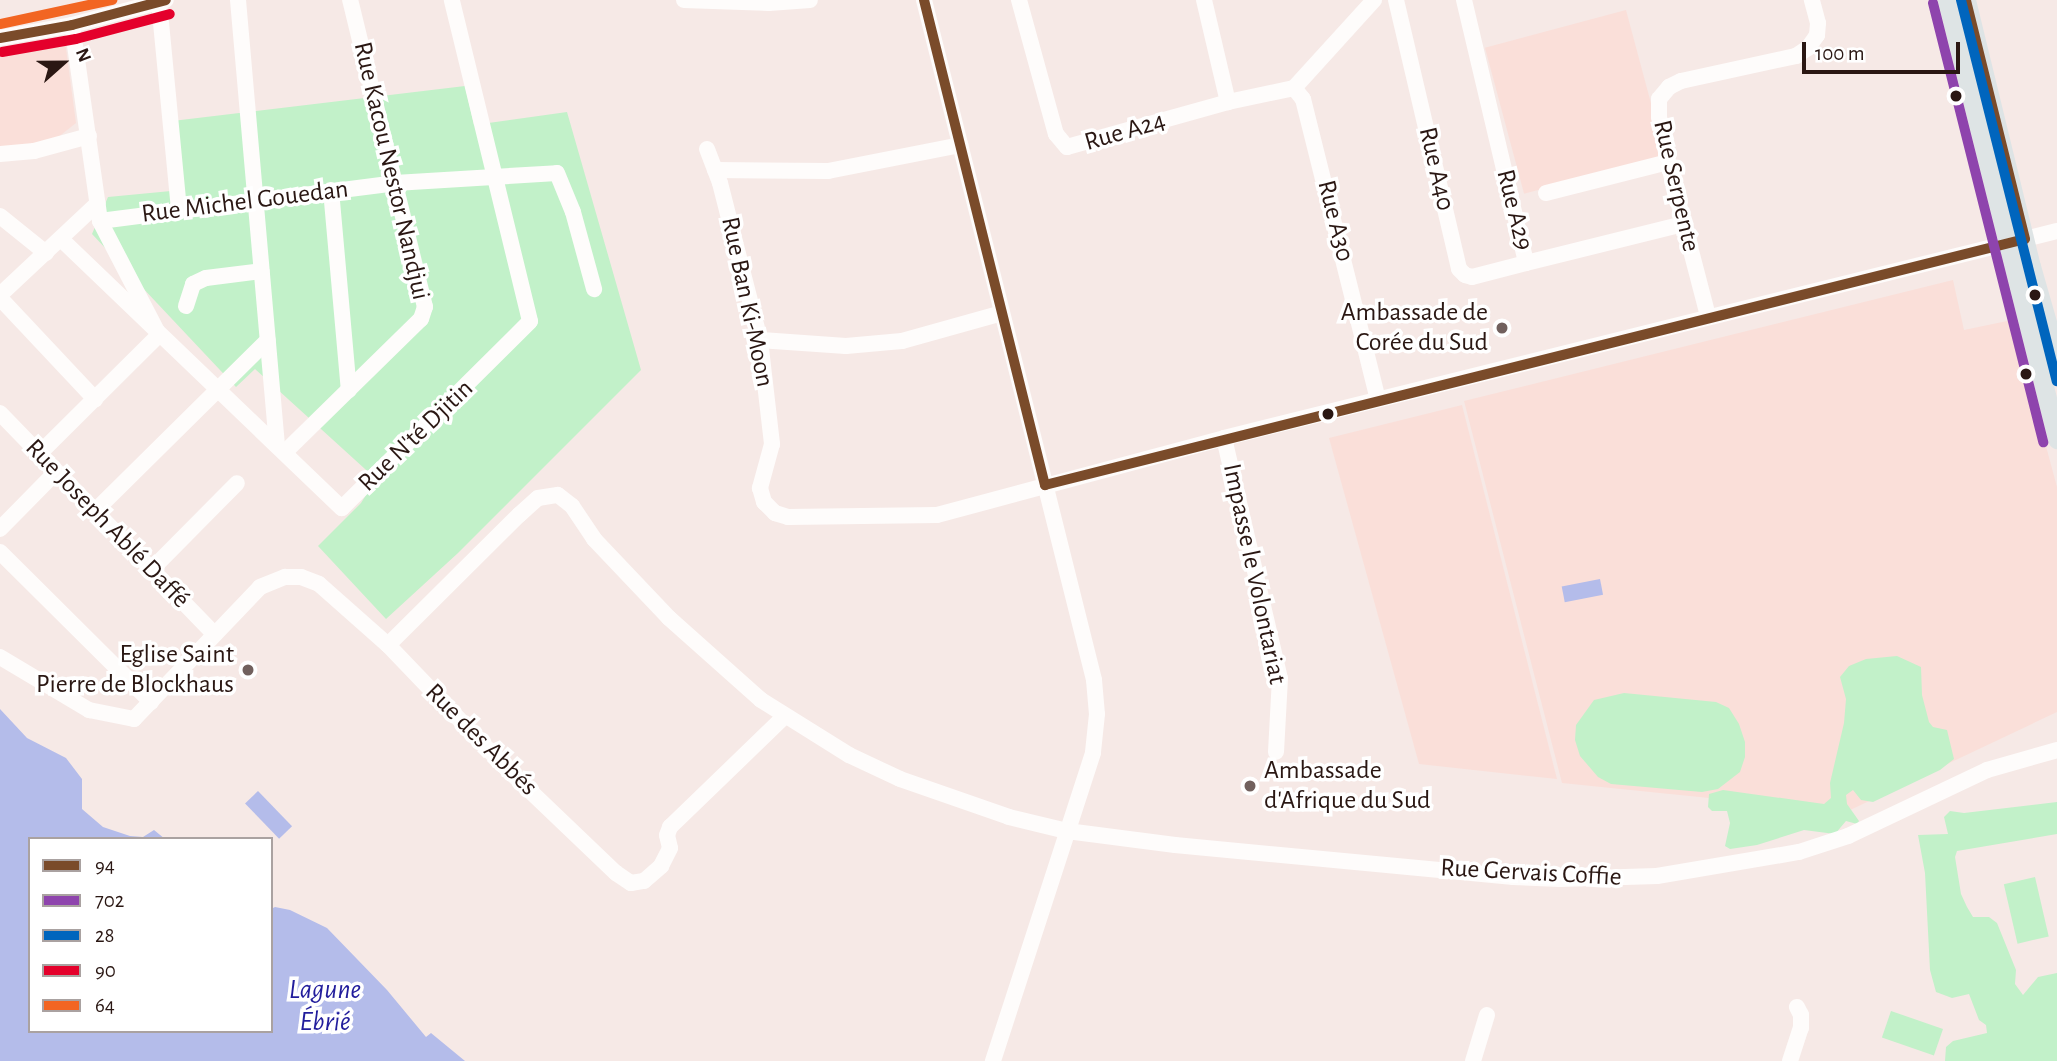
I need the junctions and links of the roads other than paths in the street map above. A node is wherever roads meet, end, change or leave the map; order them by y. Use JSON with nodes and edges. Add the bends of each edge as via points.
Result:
{"nodes":[{"id":1,"x":238,"y":0,"type":"edge"},
{"id":2,"x":350,"y":0,"type":"edge"},
{"id":3,"x":452,"y":0,"type":"edge"},
{"id":4,"x":684,"y":0,"type":"edge"},
{"id":5,"x":810,"y":0,"type":"edge"},
{"id":6,"x":924,"y":0,"type":"edge"},
{"id":7,"x":1019,"y":0,"type":"edge"},
{"id":8,"x":1204,"y":0,"type":"edge"},
{"id":9,"x":1374,"y":0,"type":"edge"},
{"id":10,"x":1396,"y":0,"type":"edge"},
{"id":11,"x":1464,"y":0,"type":"edge"},
{"id":12,"x":1812,"y":0,"type":"edge"},
{"id":13,"x":1947,"y":0,"type":"edge"},
{"id":14,"x":1966,"y":0,"type":"edge"},
{"id":15,"x":162,"y":1,"type":"edge"},
{"id":16,"x":72,"y":25,"type":"junction"},
{"id":17,"x":0,"y":38,"type":"edge"},
{"id":18,"x":1294,"y":88,"type":"junction"},
{"id":19,"x":1228,"y":102,"type":"junction"},
{"id":20,"x":89,"y":136,"type":"junction"},
{"id":21,"x":960,"y":145,"type":"junction"},
{"id":22,"x":707,"y":149,"type":"dead end"},
{"id":23,"x":0,"y":154,"type":"edge"},
{"id":24,"x":1668,"y":162,"type":"junction"},
{"id":25,"x":715,"y":170,"type":"junction"},
{"id":26,"x":495,"y":177,"type":"junction"},
{"id":27,"x":395,"y":183,"type":"junction"},
{"id":28,"x":331,"y":190,"type":"junction"},
{"id":29,"x":1546,"y":193,"type":"dead end"},
{"id":30,"x":255,"y":199,"type":"junction"},
{"id":31,"x":98,"y":203,"type":"junction"},
{"id":32,"x":178,"y":211,"type":"junction"},
{"id":33,"x":0,"y":216,"type":"edge"},
{"id":34,"x":100,"y":221,"type":"junction"},
{"id":35,"x":1684,"y":224,"type":"junction"},
{"id":36,"x":2057,"y":231,"type":"edge"},
{"id":37,"x":61,"y":239,"type":"junction"},
{"id":38,"x":2015,"y":241,"type":"junction"},
{"id":39,"x":46,"y":253,"type":"junction"},
{"id":40,"x":1526,"y":263,"type":"junction"},
{"id":41,"x":262,"y":271,"type":"junction"},
{"id":42,"x":594,"y":289,"type":"dead end"},
{"id":43,"x":0,"y":296,"type":"edge"},
{"id":44,"x":186,"y":306,"type":"dead end"},
{"id":45,"x":1002,"y":313,"type":"junction"},
{"id":46,"x":1708,"y":316,"type":"junction"},
{"id":47,"x":159,"y":335,"type":"junction"},
{"id":48,"x":268,"y":340,"type":"junction"},
{"id":49,"x":760,"y":340,"type":"junction"},
{"id":50,"x":2057,"y":358,"type":"edge"},
{"id":51,"x":349,"y":390,"type":"junction"},
{"id":52,"x":219,"y":391,"type":"junction"},
{"id":53,"x":95,"y":399,"type":"junction"},
{"id":54,"x":1378,"y":399,"type":"junction"},
{"id":55,"x":0,"y":413,"type":"edge"},
{"id":56,"x":1224,"y":438,"type":"junction"},
{"id":57,"x":2057,"y":439,"type":"edge"},
{"id":58,"x":281,"y":449,"type":"junction"},
{"id":59,"x":39,"y":454,"type":"junction"},
{"id":60,"x":56,"y":472,"type":"junction"},
{"id":61,"x":237,"y":483,"type":"dead end"},
{"id":62,"x":1045,"y":485,"type":"junction"},
{"id":63,"x":95,"y":511,"type":"junction"},
{"id":64,"x":0,"y":529,"type":"edge"},
{"id":65,"x":0,"y":552,"type":"edge"},
{"id":66,"x":151,"y":570,"type":"junction"},
{"id":67,"x":214,"y":634,"type":"junction"},
{"id":68,"x":388,"y":645,"type":"junction"},
{"id":69,"x":0,"y":657,"type":"edge"},
{"id":70,"x":151,"y":702,"type":"junction"},
{"id":71,"x":785,"y":716,"type":"junction"},
{"id":72,"x":2057,"y":750,"type":"edge"},
{"id":73,"x":1276,"y":752,"type":"dead end"},
{"id":74,"x":1068,"y":831,"type":"junction"},
{"id":75,"x":1797,"y":1007,"type":"dead end"},
{"id":76,"x":1487,"y":1015,"type":"dead end"},
{"id":77,"x":993,"y":1061,"type":"edge"},
{"id":78,"x":1473,"y":1061,"type":"edge"},
{"id":79,"x":1790,"y":1061,"type":"edge"}],
"edges":[{"from":1,"to":30,"type":"street"},
{"from":2,"to":27,"type":"street","name":"Rue Kacou Nestor Nandjui"},
{"from":3,"to":26,"type":"street","name":"Rue N'té Djitin"},
{"from":4,"to":5,"type":"street"},
{"from":6,"to":21,"type":"street"},
{"from":7,"to":19,"type":"street","name":"Rue A24","via":[[1056,135],[1065,146]]},
{"from":8,"to":19,"type":"street"},
{"from":9,"to":18,"type":"street"},
{"from":10,"to":40,"type":"street","name":"Rue A40","via":[[1459,269],[1472,277]]},
{"from":11,"to":40,"type":"street","name":"Rue A29"},
{"from":12,"to":24,"type":"street","name":"Rue Serpente","via":[[1817,35],[1796,56],[1681,81],[1663,92],[1658,117]]},
{"from":13,"to":38,"type":"main road"},
{"from":14,"to":38,"type":"main road"},
{"from":15,"to":16,"type":"street"},
{"from":15,"to":32,"type":"street"},
{"from":16,"to":17,"type":"street"},
{"from":16,"to":20,"type":"street"},
{"from":18,"to":19,"type":"street","name":"Rue A24"},
{"from":18,"to":54,"type":"street","name":"Rue A30","via":[[1303,99]]},
{"from":20,"to":23,"type":"street","via":[[34,151]]},
{"from":20,"to":31,"type":"street"},
{"from":21,"to":25,"type":"street","via":[[828,171]]},
{"from":21,"to":45,"type":"street"},
{"from":22,"to":25,"type":"street","name":"Rue Ban Ki-Moon"},
{"from":24,"to":29,"type":"street"},
{"from":24,"to":35,"type":"street","name":"Rue Serpente"},
{"from":25,"to":49,"type":"street","name":"Rue Ban Ki-Moon"},
{"from":26,"to":27,"type":"street","name":"Rue Michel Gouedan"},
{"from":26,"to":42,"type":"street","name":"Rue Michel Gouedan","via":[[557,173]]},
{"from":26,"to":58,"type":"street","name":"Rue N'té Djitin","via":[[530,321],[342,508]]},
{"from":27,"to":28,"type":"street","name":"Rue Michel Gouedan"},
{"from":27,"to":51,"type":"street","name":"Rue Kacou Nestor Nandjui","via":[[424,314]]},
{"from":28,"to":30,"type":"street","name":"Rue Michel Gouedan"},
{"from":28,"to":51,"type":"street"},
{"from":30,"to":32,"type":"street","name":"Rue Michel Gouedan"},
{"from":30,"to":41,"type":"street"},
{"from":31,"to":34,"type":"street"},
{"from":31,"to":37,"type":"street"},
{"from":32,"to":34,"type":"street","name":"Rue Michel Gouedan"},
{"from":33,"to":39,"type":"street"},
{"from":34,"to":47,"type":"street"},
{"from":35,"to":40,"type":"street","name":"Rue A29"},
{"from":35,"to":46,"type":"street","name":"Rue Serpente"},
{"from":36,"to":38,"type":"street"},
{"from":37,"to":39,"type":"street"},
{"from":37,"to":47,"type":"street","name":"Rue N'té Djitin"},
{"from":38,"to":46,"type":"street"},
{"from":38,"to":50,"type":"main road"},
{"from":38,"to":57,"type":"main road"},
{"from":39,"to":43,"type":"street"},
{"from":41,"to":44,"type":"street","via":[[206,278],[193,284]]},
{"from":41,"to":48,"type":"street"},
{"from":43,"to":53,"type":"street"},
{"from":45,"to":49,"type":"street","via":[[902,341],[846,346]]},
{"from":45,"to":62,"type":"street"},
{"from":46,"to":54,"type":"street"},
{"from":47,"to":52,"type":"street","name":"Rue N'té Djitin"},
{"from":47,"to":53,"type":"street"},
{"from":48,"to":52,"type":"street"},
{"from":48,"to":58,"type":"street"},
{"from":49,"to":62,"type":"street","name":"Rue Ban Ki-Moon","via":[[772,444],[760,488],[764,502],[775,513],[788,517],[926,517]]},
{"from":51,"to":58,"type":"street","name":"Rue Kacou Nestor Nandjui"},
{"from":52,"to":58,"type":"street","name":"Rue N'té Djitin"},
{"from":52,"to":63,"type":"street"},
{"from":53,"to":59,"type":"street"},
{"from":54,"to":56,"type":"street"},
{"from":55,"to":59,"type":"street","name":"Rue Joseph Ablé Daffé"},
{"from":56,"to":62,"type":"street"},
{"from":56,"to":73,"type":"street","name":"Impasse le Volontariat","via":[[1280,678]]},
{"from":59,"to":60,"type":"street","name":"Rue Joseph Ablé Daffé"},
{"from":60,"to":63,"type":"street","name":"Rue Joseph Ablé Daffé"},
{"from":60,"to":64,"type":"street"},
{"from":61,"to":66,"type":"street"},
{"from":62,"to":74,"type":"street","via":[[1094,680],[1097,714],[1093,753]]},
{"from":63,"to":66,"type":"street","name":"Rue Joseph Ablé Daffé"},
{"from":65,"to":70,"type":"street"},
{"from":66,"to":67,"type":"street","name":"Rue Joseph Ablé Daffé"},
{"from":67,"to":68,"type":"street","name":"Rue des Abbés","via":[[260,587],[285,577],[319,583]]},
{"from":67,"to":70,"type":"street","name":"Rue des Abbés"},
{"from":68,"to":71,"type":"street","name":"Rue Gervais Coffie","via":[[519,514],[538,498],[558,495],[669,618]]},
{"from":68,"to":71,"type":"street","name":"Rue des Abbés","via":[[505,766],[631,883],[644,881],[661,866],[670,848],[670,827]]},
{"from":69,"to":70,"type":"street","name":"Rue des Abbés","via":[[100,714],[134,719]]},
{"from":71,"to":74,"type":"street","name":"Rue Gervais Coffie","via":[[900,779],[1009,817]]},
{"from":72,"to":74,"type":"street","name":"Rue Gervais Coffie","via":[[1987,770],[1827,844],[1752,862],[1657,876],[1513,877]]},
{"from":74,"to":77,"type":"street"},
{"from":75,"to":79,"type":"street","via":[[1801,1028]]},
{"from":76,"to":78,"type":"street"}]}
